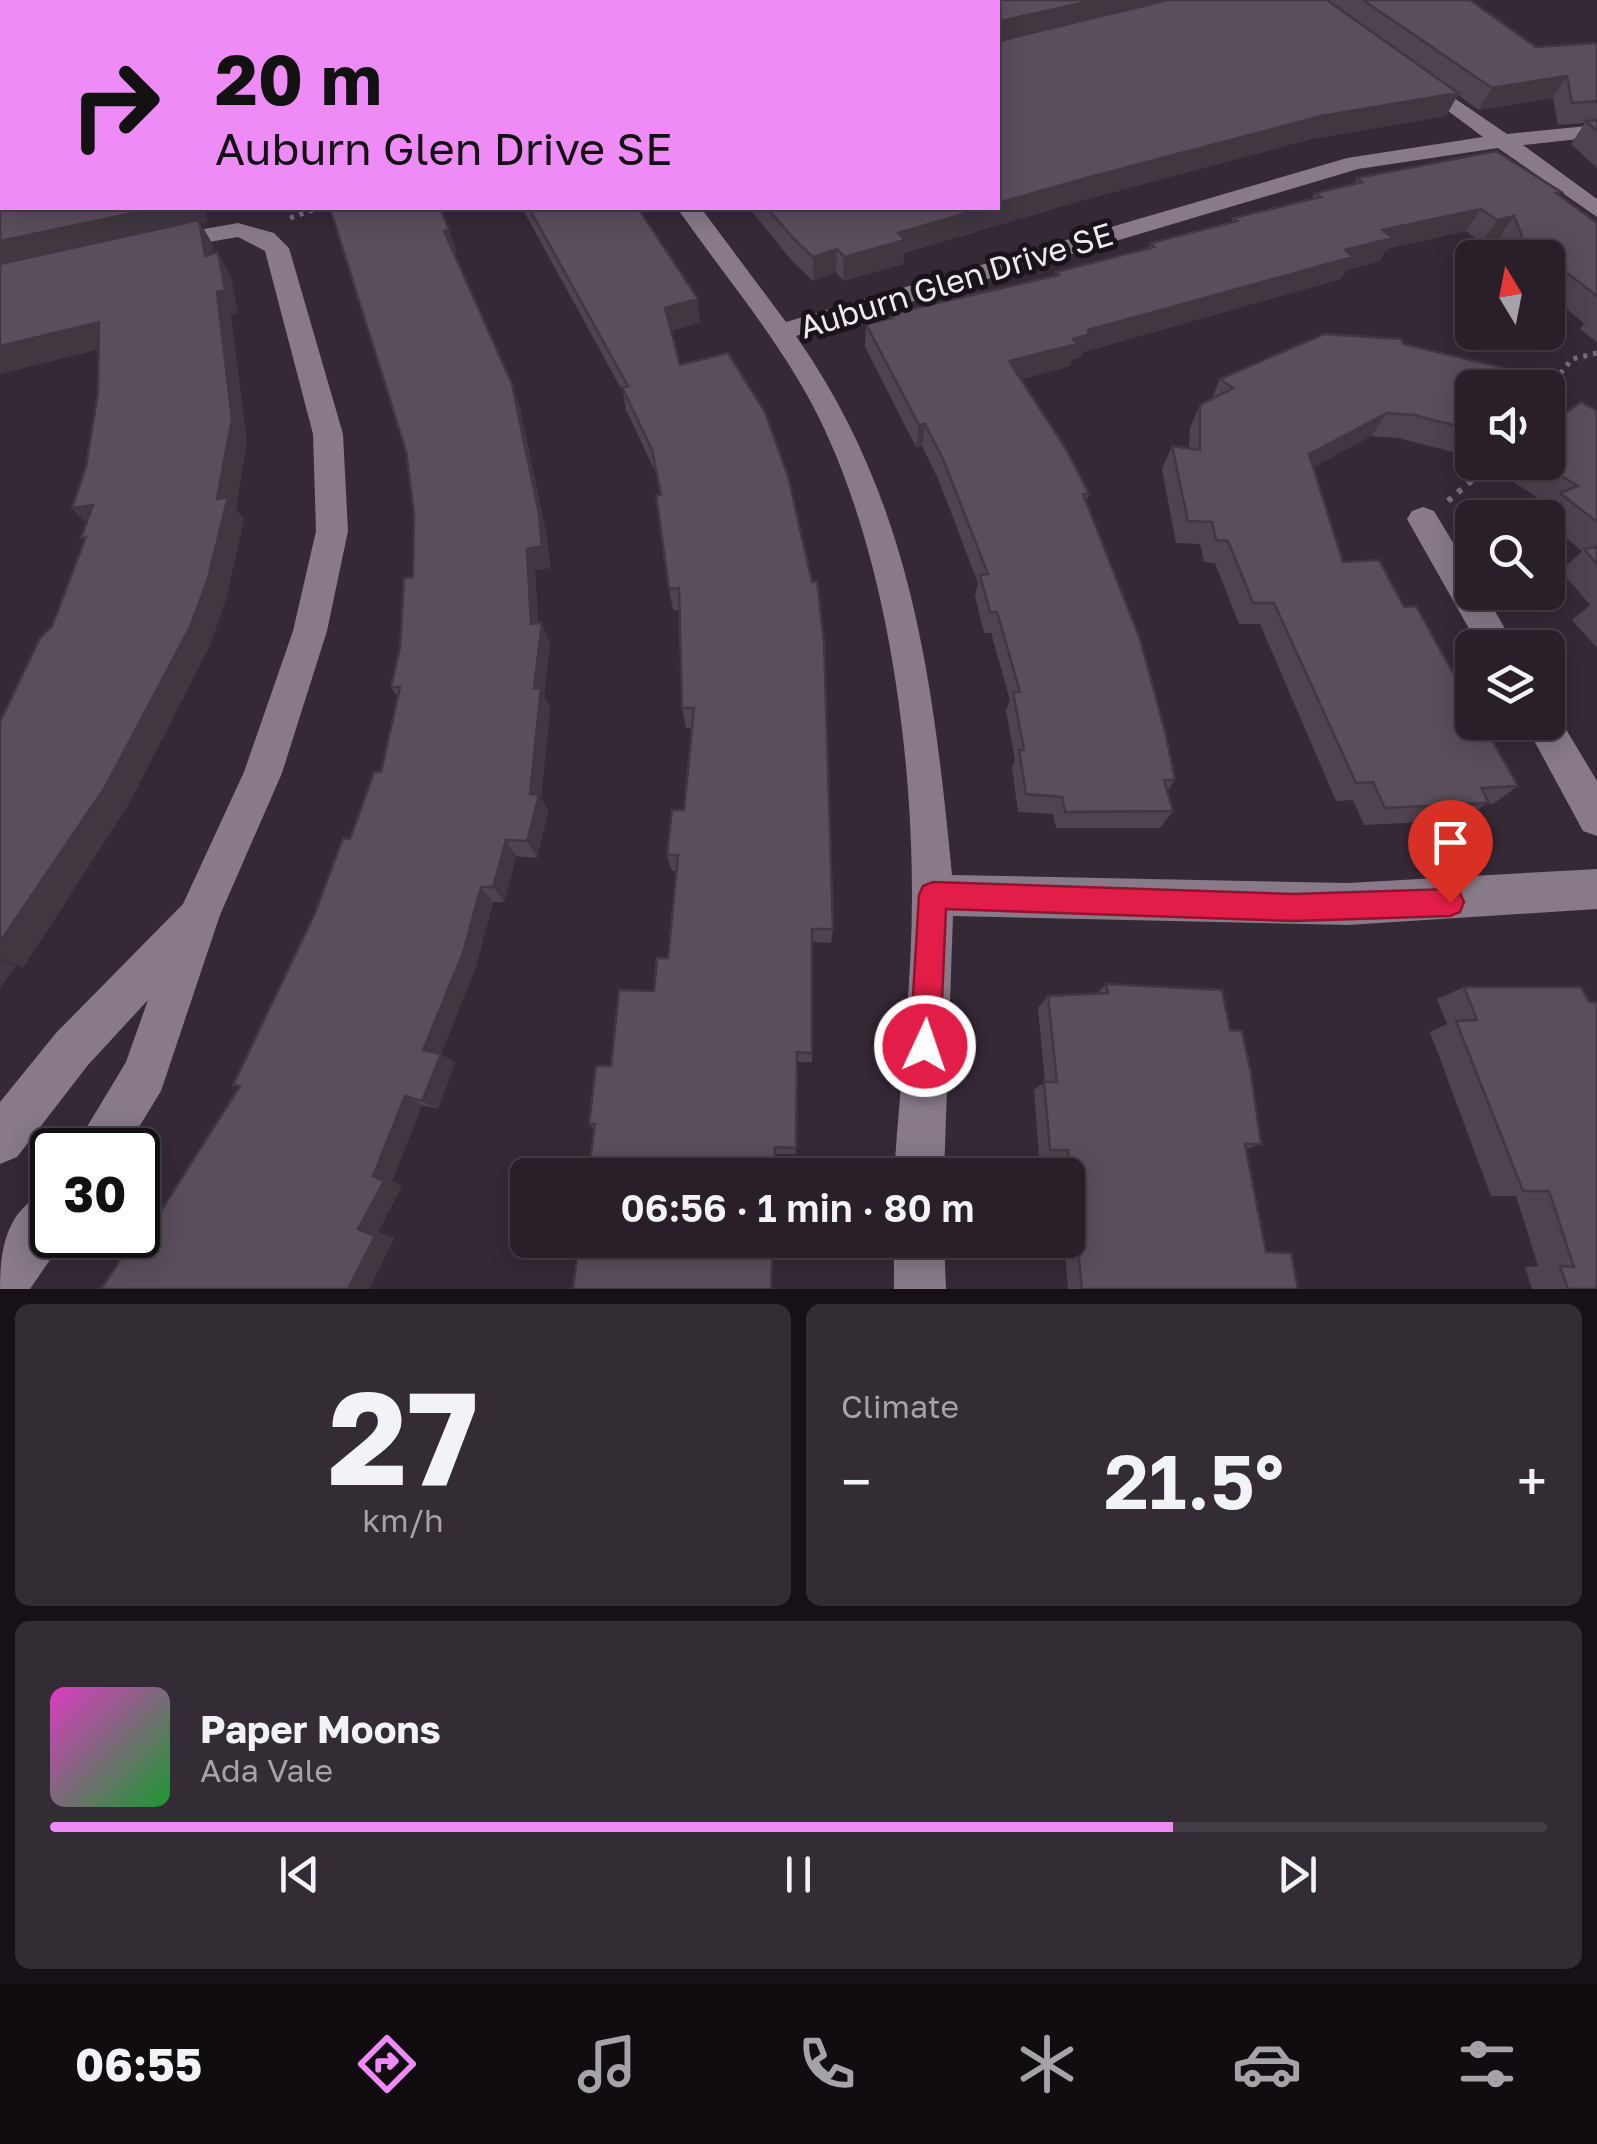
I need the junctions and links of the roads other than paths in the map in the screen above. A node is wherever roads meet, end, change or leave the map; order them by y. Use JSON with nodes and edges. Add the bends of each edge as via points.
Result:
{"nodes":[{"id":1,"x":1394,"y":62,"type":"edge"},
{"id":2,"x":1597,"y":131,"type":"edge"},
{"id":3,"x":1502,"y":140,"type":"junction"},
{"id":4,"x":690,"y":210,"type":"edge"},
{"id":5,"x":1597,"y":210,"type":"edge"},
{"id":6,"x":130,"y":251,"type":"edge"},
{"id":7,"x":780,"y":332,"type":"junction"},
{"id":8,"x":1423,"y":519,"type":"road end"},
{"id":9,"x":1488,"y":630,"type":"edge"},
{"id":10,"x":1552,"y":740,"type":"edge"},
{"id":11,"x":1597,"y":818,"type":"edge"},
{"id":12,"x":1597,"y":888,"type":"edge"},
{"id":13,"x":933,"y":895,"type":"junction"},
{"id":14,"x":200,"y":913,"type":"junction"},
{"id":15,"x":111,"y":1128,"type":"edge"},
{"id":16,"x":0,"y":1140,"type":"edge"},
{"id":17,"x":920,"y":1158,"type":"edge"},
{"id":18,"x":30,"y":1245,"type":"edge"},
{"id":19,"x":920,"y":1258,"type":"edge"},
{"id":20,"x":0,"y":1287,"type":"edge"},
{"id":21,"x":920,"y":1289,"type":"edge"}],
"edges":[{"from":1,"to":3,"type":"street"},
{"from":2,"to":3,"type":"street","name":"Auburn Glen Drive SE"},
{"from":3,"to":5,"type":"street"},
{"from":3,"to":7,"type":"street","name":"Auburn Glen Drive SE","via":[[1355,163]]},
{"from":4,"to":7,"type":"street"},
{"from":6,"to":14,"type":"street","via":[[234,230],[274,242],[330,448],[332,531],[310,631],[263,773]]},
{"from":7,"to":13,"type":"street","name":"Auburn Glen Drive SE","via":[[855,467],[898,597],[918,718]]},
{"from":8,"to":9,"type":"street"},
{"from":10,"to":11,"type":"street"},
{"from":12,"to":13,"type":"street","via":[[1489,901],[1294,908]]},
{"from":13,"to":17,"type":"street","name":"Auburn Glen Drive SE"},
{"from":14,"to":15,"type":"street","via":[[145,1075]]},
{"from":14,"to":16,"type":"street","via":[[72,1049]]},
{"from":18,"to":20,"type":"street"},
{"from":19,"to":21,"type":"street"}]}
